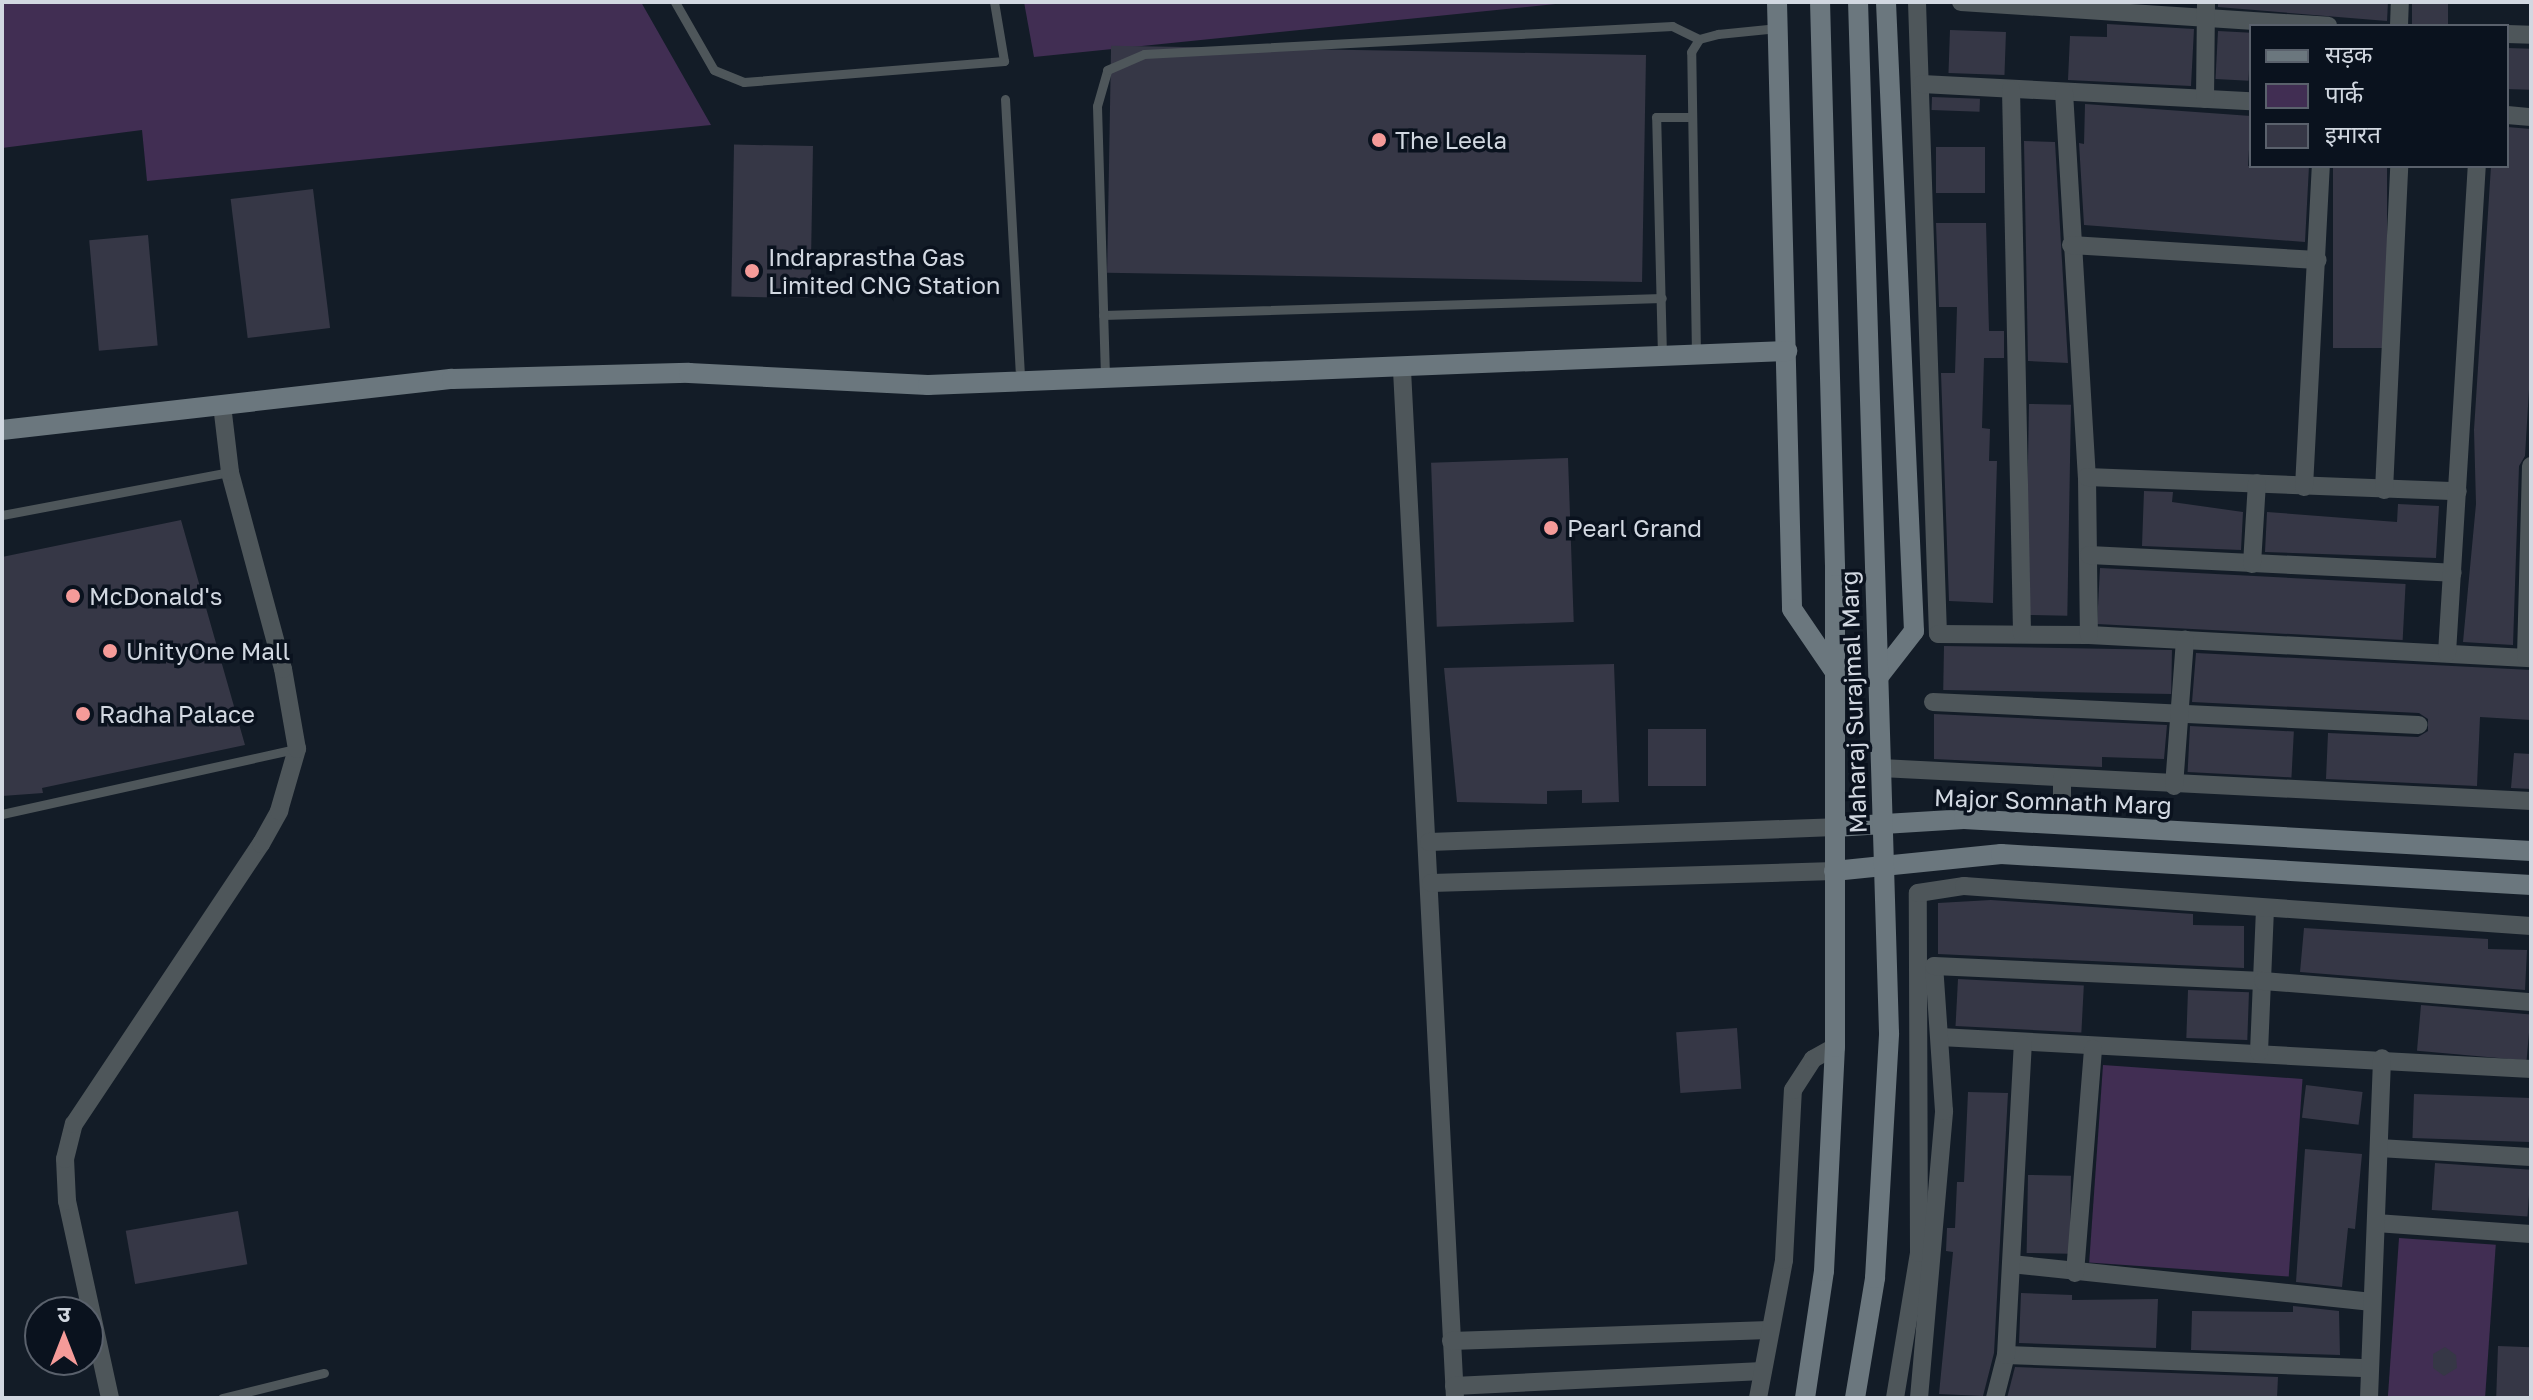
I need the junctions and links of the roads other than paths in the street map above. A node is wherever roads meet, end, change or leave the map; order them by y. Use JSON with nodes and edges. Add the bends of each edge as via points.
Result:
{"nodes":[{"id":1,"x":675,"y":2,"type":"edge"},
{"id":2,"x":994,"y":2,"type":"edge"},
{"id":3,"x":1777,"y":2,"type":"edge"},
{"id":4,"x":1820,"y":2,"type":"edge"},
{"id":5,"x":1858,"y":2,"type":"edge"},
{"id":6,"x":1886,"y":2,"type":"edge"},
{"id":7,"x":1917,"y":2,"type":"edge"},
{"id":8,"x":1961,"y":2,"type":"edge"},
{"id":9,"x":2400,"y":2,"type":"edge"},
{"id":10,"x":2205,"y":11,"type":"edge"},
{"id":11,"x":2312,"y":24,"type":"edge"},
{"id":12,"x":2399,"y":24,"type":"edge"},
{"id":13,"x":1778,"y":28,"type":"junction"},
{"id":14,"x":2509,"y":34,"type":"edge"},
{"id":15,"x":2531,"y":35,"type":"edge"},
{"id":16,"x":1699,"y":39,"type":"junction"},
{"id":17,"x":1922,"y":84,"type":"junction"},
{"id":18,"x":2011,"y":89,"type":"junction"},
{"id":19,"x":2064,"y":92,"type":"junction"},
{"id":20,"x":1005,"y":99,"type":"dead end"},
{"id":21,"x":2205,"y":99,"type":"junction"},
{"id":22,"x":2249,"y":101,"type":"edge"},
{"id":23,"x":2509,"y":115,"type":"edge"},
{"id":24,"x":1689,"y":117,"type":"junction"},
{"id":25,"x":2531,"y":117,"type":"edge"},
{"id":26,"x":2321,"y":168,"type":"edge"},
{"id":27,"x":2399,"y":168,"type":"edge"},
{"id":28,"x":2477,"y":168,"type":"edge"},
{"id":29,"x":2071,"y":245,"type":"junction"},
{"id":30,"x":2318,"y":260,"type":"junction"},
{"id":31,"x":1662,"y":298,"type":"junction"},
{"id":32,"x":1103,"y":315,"type":"junction"},
{"id":33,"x":1787,"y":351,"type":"junction"},
{"id":34,"x":1696,"y":356,"type":"junction"},
{"id":35,"x":1662,"y":358,"type":"junction"},
{"id":36,"x":1402,"y":370,"type":"junction"},
{"id":37,"x":1105,"y":376,"type":"junction"},
{"id":38,"x":1020,"y":380,"type":"junction"},
{"id":39,"x":222,"y":405,"type":"junction"},
{"id":40,"x":2,"y":430,"type":"edge"},
{"id":41,"x":2531,"y":466,"type":"edge"},
{"id":42,"x":230,"y":472,"type":"junction"},
{"id":43,"x":2087,"y":477,"type":"junction"},
{"id":44,"x":2257,"y":483,"type":"junction"},
{"id":45,"x":2304,"y":487,"type":"junction"},
{"id":46,"x":2384,"y":490,"type":"junction"},
{"id":47,"x":2458,"y":491,"type":"junction"},
{"id":48,"x":2,"y":515,"type":"edge"},
{"id":49,"x":2089,"y":555,"type":"junction"},
{"id":50,"x":2252,"y":564,"type":"junction"},
{"id":51,"x":2453,"y":573,"type":"junction"},
{"id":52,"x":2022,"y":634,"type":"junction"},
{"id":53,"x":2089,"y":635,"type":"junction"},
{"id":54,"x":2185,"y":639,"type":"junction"},
{"id":55,"x":2447,"y":653,"type":"junction"},
{"id":56,"x":2529,"y":658,"type":"edge"},
{"id":57,"x":1835,"y":672,"type":"junction"},
{"id":58,"x":1879,"y":676,"type":"junction"},
{"id":59,"x":1933,"y":702,"type":"dead end"},
{"id":60,"x":2181,"y":717,"type":"junction"},
{"id":61,"x":2418,"y":725,"type":"dead end"},
{"id":62,"x":297,"y":749,"type":"junction"},
{"id":63,"x":1881,"y":768,"type":"junction"},
{"id":64,"x":2062,"y":778,"type":"junction"},
{"id":65,"x":2174,"y":786,"type":"junction"},
{"id":66,"x":2531,"y":801,"type":"edge"},
{"id":67,"x":2,"y":814,"type":"edge"},
{"id":68,"x":2062,"y":824,"type":"junction"},
{"id":69,"x":1835,"y":827,"type":"junction"},
{"id":70,"x":1883,"y":827,"type":"junction"},
{"id":71,"x":1429,"y":842,"type":"junction"},
{"id":72,"x":2531,"y":851,"type":"edge"},
{"id":73,"x":1883,"y":869,"type":"junction"},
{"id":74,"x":1834,"y":871,"type":"junction"},
{"id":75,"x":1431,"y":883,"type":"junction"},
{"id":76,"x":2531,"y":885,"type":"edge"},
{"id":77,"x":2265,"y":909,"type":"junction"},
{"id":78,"x":2531,"y":926,"type":"edge"},
{"id":79,"x":2263,"y":981,"type":"junction"},
{"id":80,"x":2531,"y":1002,"type":"edge"},
{"id":81,"x":1940,"y":1037,"type":"junction"},
{"id":82,"x":2023,"y":1044,"type":"junction"},
{"id":83,"x":1835,"y":1047,"type":"junction"},
{"id":84,"x":2093,"y":1049,"type":"junction"},
{"id":85,"x":2259,"y":1052,"type":"junction"},
{"id":86,"x":2382,"y":1058,"type":"junction"},
{"id":87,"x":2531,"y":1069,"type":"edge"},
{"id":88,"x":2379,"y":1148,"type":"junction"},
{"id":89,"x":2531,"y":1157,"type":"edge"},
{"id":90,"x":2376,"y":1223,"type":"junction"},
{"id":91,"x":2531,"y":1234,"type":"edge"},
{"id":92,"x":2011,"y":1264,"type":"junction"},
{"id":93,"x":2075,"y":1273,"type":"junction"},
{"id":94,"x":2372,"y":1302,"type":"junction"},
{"id":95,"x":1769,"y":1330,"type":"junction"},
{"id":96,"x":1451,"y":1341,"type":"junction"},
{"id":97,"x":2006,"y":1355,"type":"junction"},
{"id":98,"x":2369,"y":1368,"type":"junction"},
{"id":99,"x":1763,"y":1371,"type":"junction"},
{"id":100,"x":324,"y":1373,"type":"dead end"},
{"id":101,"x":1454,"y":1392,"type":"edge"},
{"id":102,"x":110,"y":1398,"type":"edge"},
{"id":103,"x":222,"y":1398,"type":"edge"},
{"id":104,"x":1758,"y":1398,"type":"edge"},
{"id":105,"x":1805,"y":1398,"type":"edge"},
{"id":106,"x":1855,"y":1398,"type":"edge"},
{"id":107,"x":1895,"y":1398,"type":"edge"},
{"id":108,"x":1919,"y":1398,"type":"edge"},
{"id":109,"x":1995,"y":1398,"type":"edge"},
{"id":110,"x":2369,"y":1398,"type":"edge"}],
"edges":[{"from":1,"to":2,"type":"lane","via":[[714,70],[744,82],[1004,61]]},
{"from":3,"to":13,"type":"main road","name":"Maharaj Surajmal Marg"},
{"from":4,"to":57,"type":"main road","name":"Maharaj Surajmal Marg"},
{"from":5,"to":58,"type":"main road","name":"Maharaj Surajmal Marg"},
{"from":6,"to":58,"type":"main road","via":[[1914,631]]},
{"from":7,"to":17,"type":"street"},
{"from":8,"to":10,"type":"street"},
{"from":9,"to":12,"type":"street"},
{"from":10,"to":11,"type":"street"},
{"from":10,"to":21,"type":"street"},
{"from":13,"to":16,"type":"lane"},
{"from":13,"to":33,"type":"main road","name":"Maharaj Surajmal Marg"},
{"from":14,"to":15,"type":"street"},
{"from":16,"to":24,"type":"lane","via":[[1691,52]]},
{"from":16,"to":32,"type":"lane","via":[[1672,26],[1656,26],[1144,54],[1107,70],[1097,106]]},
{"from":17,"to":18,"type":"street"},
{"from":17,"to":52,"type":"street","via":[[1938,634]]},
{"from":18,"to":19,"type":"street"},
{"from":18,"to":52,"type":"street"},
{"from":19,"to":21,"type":"street"},
{"from":19,"to":29,"type":"street"},
{"from":20,"to":38,"type":"lane"},
{"from":21,"to":22,"type":"street"},
{"from":23,"to":25,"type":"street"},
{"from":24,"to":31,"type":"lane","via":[[1656,117]]},
{"from":24,"to":34,"type":"lane"},
{"from":26,"to":30,"type":"street"},
{"from":27,"to":46,"type":"street"},
{"from":28,"to":47,"type":"street"},
{"from":29,"to":30,"type":"street"},
{"from":29,"to":43,"type":"street"},
{"from":30,"to":45,"type":"street"},
{"from":31,"to":32,"type":"lane"},
{"from":31,"to":35,"type":"lane"},
{"from":32,"to":37,"type":"lane"},
{"from":33,"to":34,"type":"main road"},
{"from":33,"to":57,"type":"main road","name":"Maharaj Surajmal Marg","via":[[1792,609]]},
{"from":34,"to":35,"type":"main road"},
{"from":35,"to":36,"type":"main road"},
{"from":36,"to":37,"type":"main road"},
{"from":36,"to":71,"type":"street"},
{"from":37,"to":38,"type":"main road"},
{"from":38,"to":39,"type":"main road","via":[[928,385],[689,373],[452,379]]},
{"from":39,"to":40,"type":"main road"},
{"from":39,"to":42,"type":"street"},
{"from":41,"to":56,"type":"street"},
{"from":42,"to":48,"type":"lane"},
{"from":42,"to":62,"type":"street","via":[[283,669]]},
{"from":43,"to":44,"type":"street"},
{"from":43,"to":49,"type":"street"},
{"from":44,"to":45,"type":"street"},
{"from":44,"to":50,"type":"street"},
{"from":45,"to":46,"type":"street"},
{"from":46,"to":47,"type":"street"},
{"from":47,"to":51,"type":"street"},
{"from":49,"to":50,"type":"street"},
{"from":49,"to":53,"type":"street"},
{"from":50,"to":51,"type":"street"},
{"from":51,"to":55,"type":"street"},
{"from":52,"to":53,"type":"street"},
{"from":53,"to":54,"type":"street"},
{"from":54,"to":55,"type":"street"},
{"from":54,"to":60,"type":"street"},
{"from":55,"to":56,"type":"street"},
{"from":57,"to":69,"type":"main road","name":"Maharaj Surajmal Marg"},
{"from":58,"to":63,"type":"main road","name":"Maharaj Surajmal Marg"},
{"from":59,"to":60,"type":"street"},
{"from":60,"to":61,"type":"street"},
{"from":60,"to":65,"type":"street"},
{"from":62,"to":67,"type":"lane"},
{"from":62,"to":102,"type":"street","via":[[279,811],[261,844],[74,1124],[65,1159],[67,1201]]},
{"from":63,"to":64,"type":"street"},
{"from":63,"to":70,"type":"main road","name":"Maharaj Surajmal Marg"},
{"from":64,"to":65,"type":"street"},
{"from":64,"to":68,"type":"street"},
{"from":65,"to":66,"type":"street"},
{"from":68,"to":70,"type":"main road","name":"Major Somnath Marg","via":[[1964,819]]},
{"from":68,"to":72,"type":"main road","name":"Major Somnath Marg"},
{"from":69,"to":70,"type":"main road","name":"Major Somnath Marg"},
{"from":69,"to":71,"type":"street","name":"Major Somnath Marg"},
{"from":69,"to":74,"type":"main road","name":"Maharaj Surajmal Marg"},
{"from":70,"to":73,"type":"main road","name":"Maharaj Surajmal Marg"},
{"from":71,"to":75,"type":"street"},
{"from":73,"to":74,"type":"main road"},
{"from":73,"to":76,"type":"main road","via":[[2001,854]]},
{"from":73,"to":106,"type":"main road","name":"Maharaj Surajmal Marg","via":[[1886,1138],[1875,1278]]},
{"from":74,"to":75,"type":"street"},
{"from":74,"to":83,"type":"main road","name":"Maharaj Surajmal Marg"},
{"from":75,"to":96,"type":"street"},
{"from":77,"to":78,"type":"street"},
{"from":77,"to":79,"type":"street"},
{"from":77,"to":107,"type":"street","via":[[1964,886],[1918,893],[1919,1253]]},
{"from":79,"to":80,"type":"street"},
{"from":79,"to":81,"type":"street","via":[[1934,966]]},
{"from":79,"to":85,"type":"street"},
{"from":81,"to":82,"type":"street"},
{"from":81,"to":108,"type":"street","via":[[1943,1125]]},
{"from":82,"to":84,"type":"street"},
{"from":82,"to":92,"type":"street"},
{"from":83,"to":95,"type":"street","via":[[1813,1059],[1793,1090],[1784,1260]]},
{"from":83,"to":105,"type":"main road","name":"Maharaj Surajmal Marg","via":[[1824,1271]]},
{"from":84,"to":85,"type":"street"},
{"from":84,"to":93,"type":"street"},
{"from":85,"to":86,"type":"street"},
{"from":86,"to":87,"type":"street"},
{"from":86,"to":88,"type":"street"},
{"from":88,"to":89,"type":"street"},
{"from":88,"to":90,"type":"street"},
{"from":90,"to":91,"type":"street"},
{"from":90,"to":94,"type":"street"},
{"from":92,"to":93,"type":"street"},
{"from":92,"to":97,"type":"street"},
{"from":93,"to":94,"type":"street"},
{"from":94,"to":98,"type":"street"},
{"from":95,"to":96,"type":"street"},
{"from":95,"to":99,"type":"street"},
{"from":96,"to":101,"type":"street"},
{"from":97,"to":98,"type":"street"},
{"from":97,"to":109,"type":"street"},
{"from":98,"to":110,"type":"street"},
{"from":99,"to":101,"type":"street"},
{"from":99,"to":104,"type":"street"},
{"from":100,"to":103,"type":"lane"}]}
